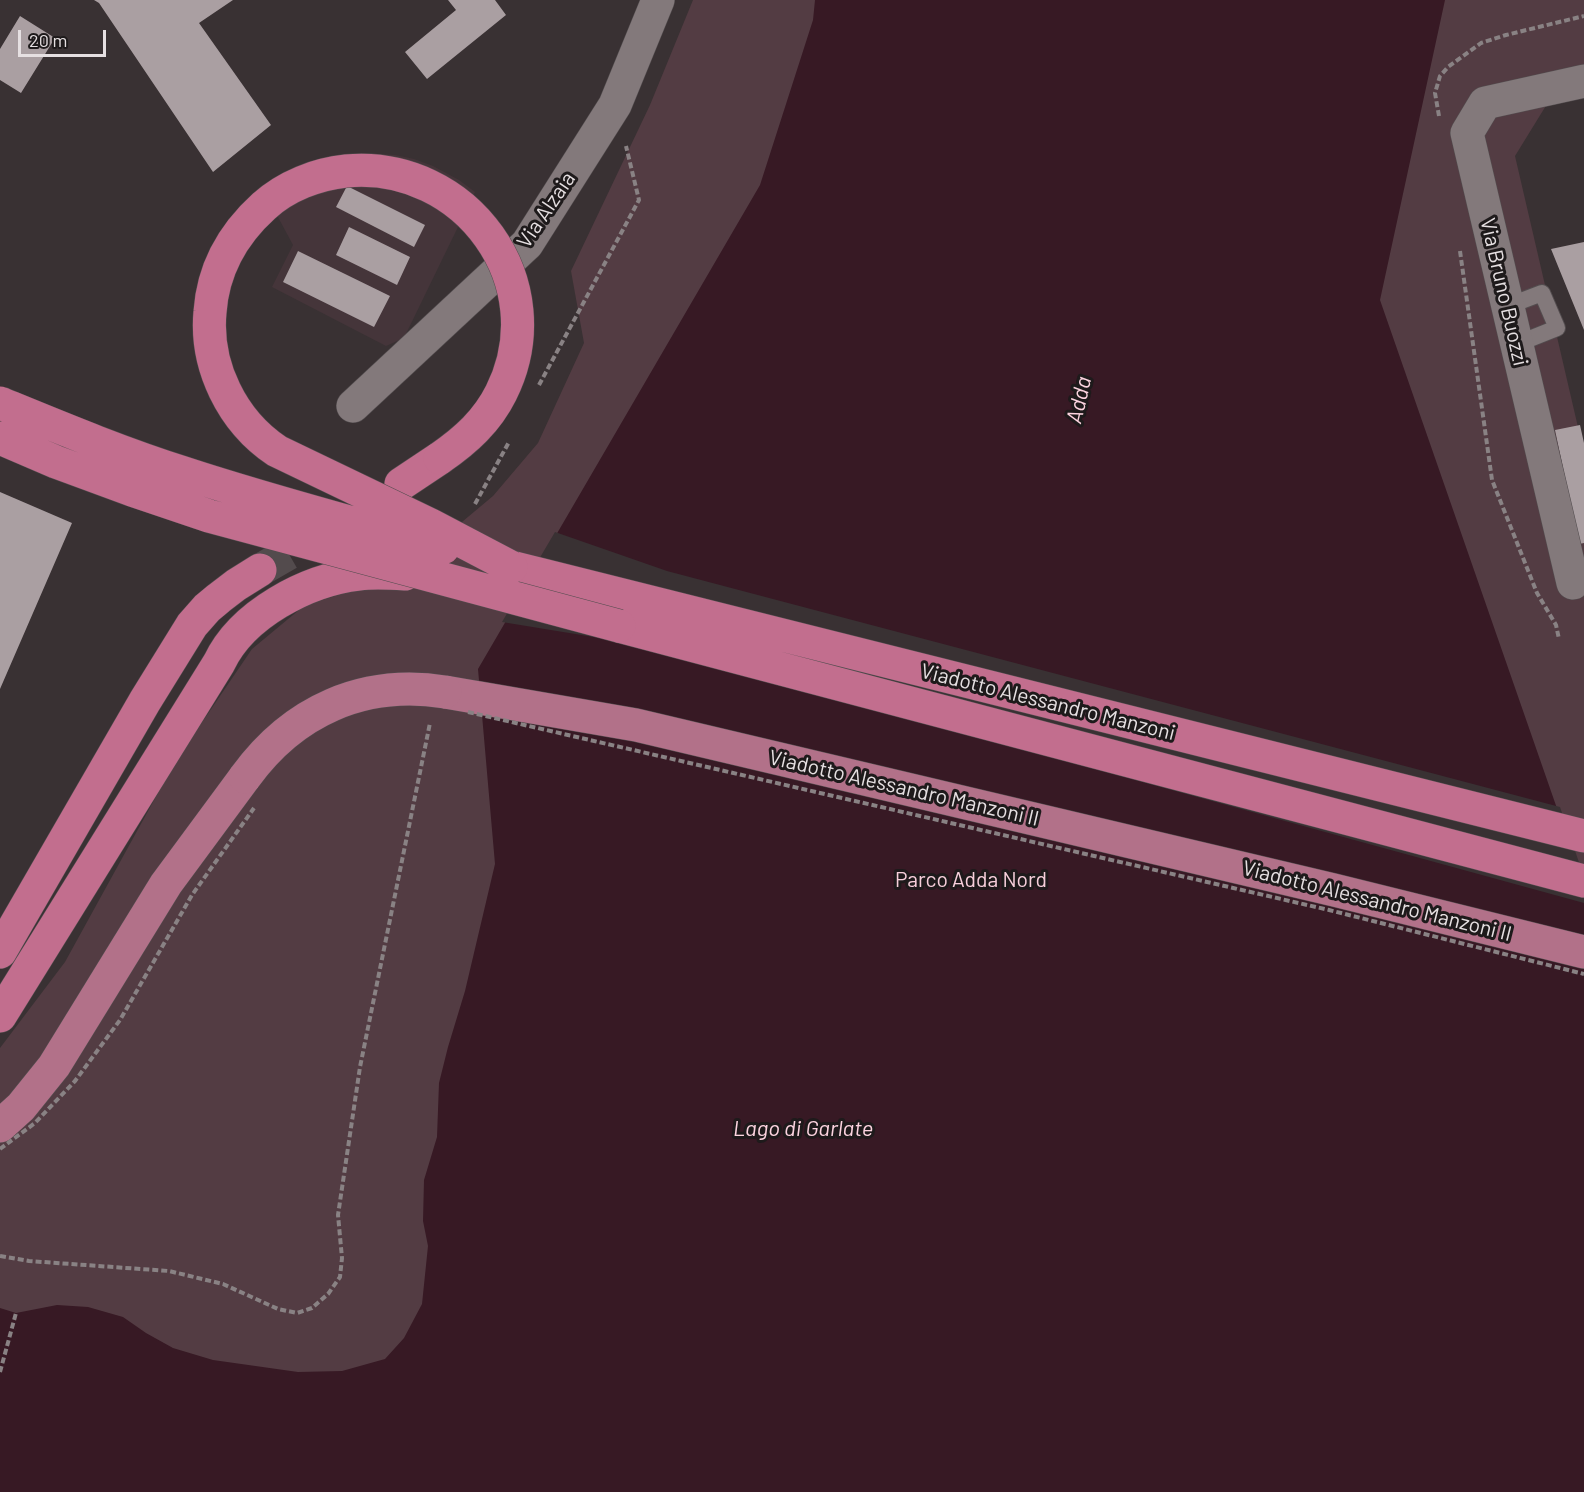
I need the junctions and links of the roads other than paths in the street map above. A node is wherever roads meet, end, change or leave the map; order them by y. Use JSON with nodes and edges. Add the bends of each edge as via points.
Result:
{"nodes":[{"id":1,"x":658,"y":0,"type":"edge"},
{"id":2,"x":1584,"y":81,"type":"edge"},
{"id":3,"x":1508,"y":306,"type":"junction"},
{"id":4,"x":1517,"y":344,"type":"junction"},
{"id":5,"x":0,"y":403,"type":"edge"},
{"id":6,"x":353,"y":406,"type":"dead end"},
{"id":7,"x":0,"y":438,"type":"edge"},
{"id":8,"x":401,"y":484,"type":"dead end"},
{"id":9,"x":511,"y":567,"type":"junction"},
{"id":10,"x":260,"y":570,"type":"tunnel mouth"},
{"id":11,"x":1574,"y":583,"type":"dead end"},
{"id":12,"x":619,"y":626,"type":"junction"},
{"id":13,"x":1584,"y":836,"type":"edge"},
{"id":14,"x":1584,"y":881,"type":"edge"},
{"id":15,"x":0,"y":951,"type":"edge"},
{"id":16,"x":1584,"y":952,"type":"edge"},
{"id":17,"x":0,"y":1016,"type":"edge"},
{"id":18,"x":0,"y":1126,"type":"edge"}],
"edges":[{"from":1,"to":6,"type":"street","name":"Via Alzaia","via":[[615,105],[527,244]]},
{"from":2,"to":3,"type":"street","name":"Via Bruno Buozzi","via":[[1485,103],[1467,133]]},
{"from":3,"to":4,"type":"street","name":"Via Bruno Buozzi"},
{"from":3,"to":4,"type":"lane","via":[[1542,293],[1557,328]]},
{"from":4,"to":11,"type":"street","name":"Via Bruno Buozzi"},
{"from":5,"to":9,"type":"highway","bridge":true,"via":[[183,473]]},
{"from":7,"to":12,"type":"highway","bridge":true,"via":[[209,516]]},
{"from":8,"to":9,"type":"highway","bridge":true,"via":[[466,439],[486,418],[501,393],[512,366],[517,338],[511,280],[484,229],[441,191],[386,172],[357,170],[319,176],[268,202],[247,222],[225,254],[214,281],[210,339],[215,367],[226,394],[248,426],[277,451]]},
{"from":9,"to":13,"type":"highway","name":"Viadotto Alessandro Manzoni"},
{"from":10,"to":15,"type":"highway","via":[[219,598],[192,625]]},
{"from":12,"to":14,"type":"highway","name":"Viadotto Alessandro Manzoni"},
{"from":12,"to":17,"type":"highway","bridge":true,"via":[[418,576],[381,573],[322,582],[278,602],[240,633],[225,651]]},
{"from":16,"to":18,"type":"main road","name":"Viadotto Alessandro Manzoni II","bridge":true,"via":[[636,725],[433,690],[384,690],[327,707],[295,725],[259,758],[251,790],[166,884],[54,1066]]}]}
